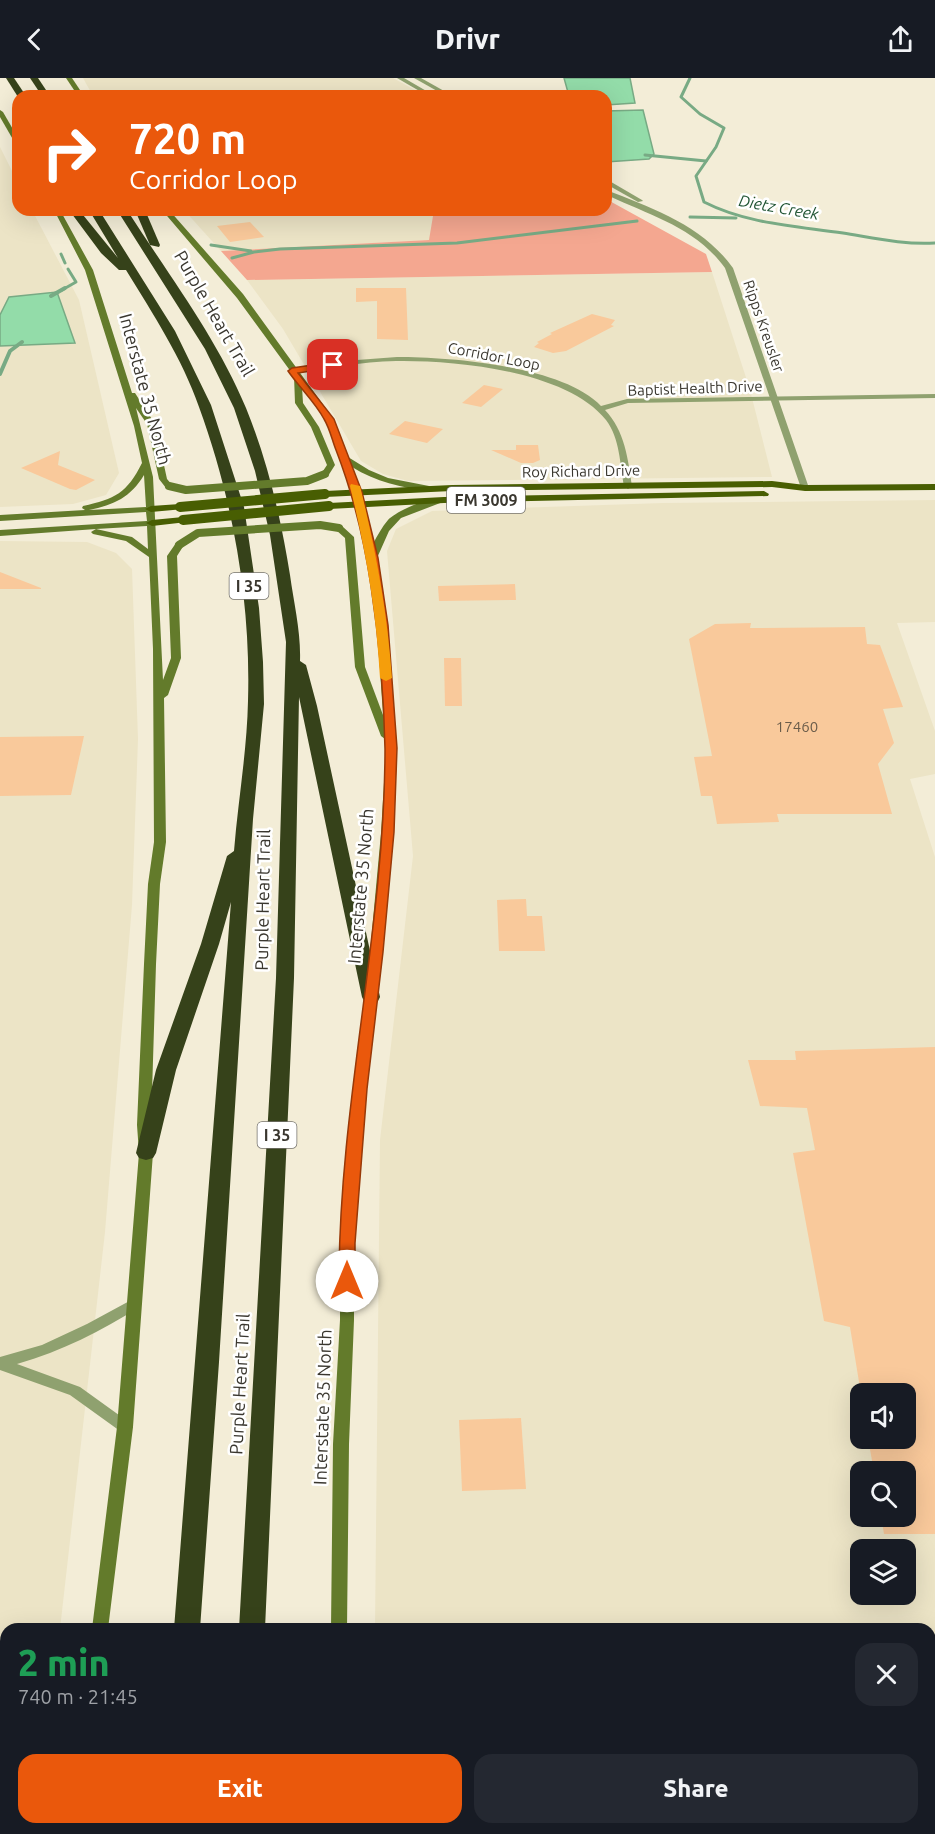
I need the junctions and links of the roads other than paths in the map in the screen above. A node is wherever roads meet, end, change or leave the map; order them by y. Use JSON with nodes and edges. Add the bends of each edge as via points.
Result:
{"nodes":[{"id":1,"x":400,"y":78,"type":"edge"},
{"id":2,"x":417,"y":78,"type":"edge"},
{"id":3,"x":421,"y":90,"type":"edge"},
{"id":4,"x":439,"y":90,"type":"edge"},
{"id":5,"x":0,"y":112,"type":"edge"},
{"id":6,"x":12,"y":133,"type":"edge"},
{"id":7,"x":612,"y":185,"type":"edge"},
{"id":8,"x":612,"y":196,"type":"edge"},
{"id":9,"x":650,"y":210,"type":"junction"},
{"id":10,"x":60,"y":216,"type":"edge"},
{"id":11,"x":79,"y":216,"type":"edge"},
{"id":12,"x":98,"y":216,"type":"edge"},
{"id":13,"x":126,"y":216,"type":"edge"},
{"id":14,"x":142,"y":216,"type":"edge"},
{"id":15,"x":170,"y":216,"type":"edge"},
{"id":16,"x":167,"y":278,"type":"junction"},
{"id":17,"x":144,"y":289,"type":"junction"},
{"id":18,"x":295,"y":374,"type":"junction"},
{"id":19,"x":121,"y":378,"type":"junction"},
{"id":20,"x":935,"y":396,"type":"edge"},
{"id":21,"x":776,"y":399,"type":"junction"},
{"id":22,"x":601,"y":410,"type":"junction"},
{"id":23,"x":346,"y":459,"type":"junction"},
{"id":24,"x":146,"y":463,"type":"junction"},
{"id":25,"x":628,"y":486,"type":"junction"},
{"id":26,"x":935,"y":487,"type":"edge"},
{"id":27,"x":805,"y":488,"type":"junction"},
{"id":28,"x":431,"y":489,"type":"junction"},
{"id":29,"x":357,"y":492,"type":"junction"},
{"id":30,"x":444,"y":500,"type":"junction"},
{"id":31,"x":359,"y":504,"type":"junction"},
{"id":32,"x":151,"y":509,"type":"junction"},
{"id":33,"x":41,"y":517,"type":"junction"},
{"id":34,"x":0,"y":518,"type":"edge"},
{"id":35,"x":152,"y":523,"type":"junction"},
{"id":36,"x":77,"y":529,"type":"junction"},
{"id":37,"x":0,"y":532,"type":"edge"},
{"id":38,"x":154,"y":557,"type":"junction"},
{"id":39,"x":372,"y":558,"type":"junction"},
{"id":40,"x":293,"y":642,"type":"junction"},
{"id":41,"x":159,"y":706,"type":"junction"},
{"id":42,"x":391,"y":748,"type":"junction"},
{"id":43,"x":246,"y":819,"type":"junction"},
{"id":44,"x":371,"y":997,"type":"junction"},
{"id":45,"x":146,"y":1153,"type":"junction"},
{"id":46,"x":135,"y":1303,"type":"junction"},
{"id":47,"x":124,"y":1427,"type":"junction"},
{"id":48,"x":101,"y":1623,"type":"edge"},
{"id":49,"x":187,"y":1623,"type":"edge"},
{"id":50,"x":252,"y":1623,"type":"edge"},
{"id":51,"x":339,"y":1623,"type":"edge"}],
"edges":[{"from":1,"to":3,"type":"street"},
{"from":2,"to":4,"type":"street"},
{"from":5,"to":6,"type":"main road"},
{"from":7,"to":9,"type":"street","name":"Ripps Kreusler"},
{"from":8,"to":9,"type":"street","name":"Ripps Kreusler"},
{"from":9,"to":21,"type":"street","name":"Ripps Kreusler","via":[[705,242],[724,260]]},
{"from":10,"to":19,"type":"main road","name":"Interstate 35 North","via":[[89,270]]},
{"from":11,"to":17,"type":"highway","via":[[105,251]]},
{"from":12,"to":17,"type":"highway","name":"Purple Heart Trail","number":"I 35"},
{"from":13,"to":16,"type":"highway","name":"Purple Heart Trail","number":"I 35"},
{"from":14,"to":16,"type":"highway"},
{"from":15,"to":18,"type":"main road","name":"Interstate 35 North","via":[[240,296]]},
{"from":16,"to":40,"type":"highway","name":"Purple Heart Trail","number":"I 35","via":[[211,349],[240,408],[277,535]]},
{"from":17,"to":43,"type":"highway","name":"Purple Heart Trail","number":"I 35","via":[[205,405],[237,507],[256,662]]},
{"from":18,"to":19,"type":"main road","bridge":true,"via":[[299,403],[315,427],[330,465],[325,474],[307,481],[186,490],[169,486],[163,479],[151,424]]},
{"from":18,"to":22,"type":"street","name":"Corridor Loop","via":[[397,359],[461,362],[544,380]]},
{"from":18,"to":23,"type":"main road","name":"Interstate 35 North","via":[[329,419]]},
{"from":19,"to":24,"type":"main road","name":"Interstate 35 North"},
{"from":20,"to":21,"type":"street","name":"Baptist Health Drive"},
{"from":21,"to":22,"type":"street","name":"Baptist Health Drive","via":[[627,401]]},
{"from":21,"to":27,"type":"street","name":"Ripps Kreusler"},
{"from":22,"to":25,"type":"street","name":"Corridor Loop","via":[[622,446]]},
{"from":23,"to":28,"type":"main road","via":[[375,478]]},
{"from":23,"to":29,"type":"main road","name":"Interstate 35 North"},
{"from":24,"to":32,"type":"main road","name":"Interstate 35 North"},
{"from":24,"to":33,"type":"main road","via":[[135,485],[117,499]]},
{"from":25,"to":27,"type":"main road","name":"Roy Richard Drive","number":"FM 3009","via":[[772,484]]},
{"from":25,"to":28,"type":"main road","name":"Roy Richard Drive","number":"FM 3009"},
{"from":26,"to":27,"type":"main road","name":"Roy Richard Drive","number":"FM 3009"},
{"from":27,"to":30,"type":"main road","name":"Roy Richard Drive","number":"FM 3009","via":[[776,494]]},
{"from":28,"to":29,"type":"main road","name":"Roy Richard Drive","number":"FM 3009"},
{"from":29,"to":31,"type":"main road","name":"Interstate 35 North"},
{"from":29,"to":32,"type":"main road","number":"FM 3009","bridge":true},
{"from":30,"to":31,"type":"main road","name":"Roy Richard Drive","number":"FM 3009"},
{"from":30,"to":39,"type":"main road","via":[[416,507],[390,521]]},
{"from":31,"to":35,"type":"main road","number":"FM 3009","bridge":true},
{"from":31,"to":39,"type":"main road","name":"Interstate 35 North"},
{"from":32,"to":33,"type":"main road","number":"FM 3009"},
{"from":32,"to":35,"type":"main road","name":"Interstate 35 North"},
{"from":33,"to":34,"type":"main road","number":"FM 3009"},
{"from":35,"to":36,"type":"main road","number":"FM 3009"},
{"from":35,"to":38,"type":"main road","name":"Interstate 35 North"},
{"from":36,"to":37,"type":"main road","number":"FM 3009"},
{"from":36,"to":38,"type":"main road","via":[[129,539]]},
{"from":38,"to":41,"type":"main road","name":"Interstate 35 North"},
{"from":39,"to":42,"type":"main road","name":"Interstate 35 North","via":[[382,625]]},
{"from":40,"to":44,"type":"highway","via":[[312,714]]},
{"from":40,"to":50,"type":"highway","name":"Purple Heart Trail","number":"I 35","via":[[285,978]]},
{"from":41,"to":42,"type":"main road","bridge":true,"via":[[176,658],[171,556],[179,545],[198,533],[320,525],[339,528],[349,537],[360,667]]},
{"from":41,"to":45,"type":"main road","name":"Interstate 35 North","via":[[160,842],[150,964]]},
{"from":42,"to":44,"type":"main road","name":"Interstate 35 North"},
{"from":43,"to":45,"type":"highway","via":[[210,944],[166,1070]]},
{"from":43,"to":49,"type":"highway","name":"Purple Heart Trail","number":"I 35"},
{"from":44,"to":51,"type":"main road","name":"Interstate 35 North","via":[[359,1089],[347,1243]]},
{"from":45,"to":46,"type":"main road","name":"Interstate 35 North"},
{"from":46,"to":47,"type":"main road","name":"Interstate 35 North"},
{"from":46,"to":47,"type":"street","via":[[46,1350],[0,1363],[75,1391]]},
{"from":47,"to":48,"type":"main road","name":"Interstate 35 North"}]}
